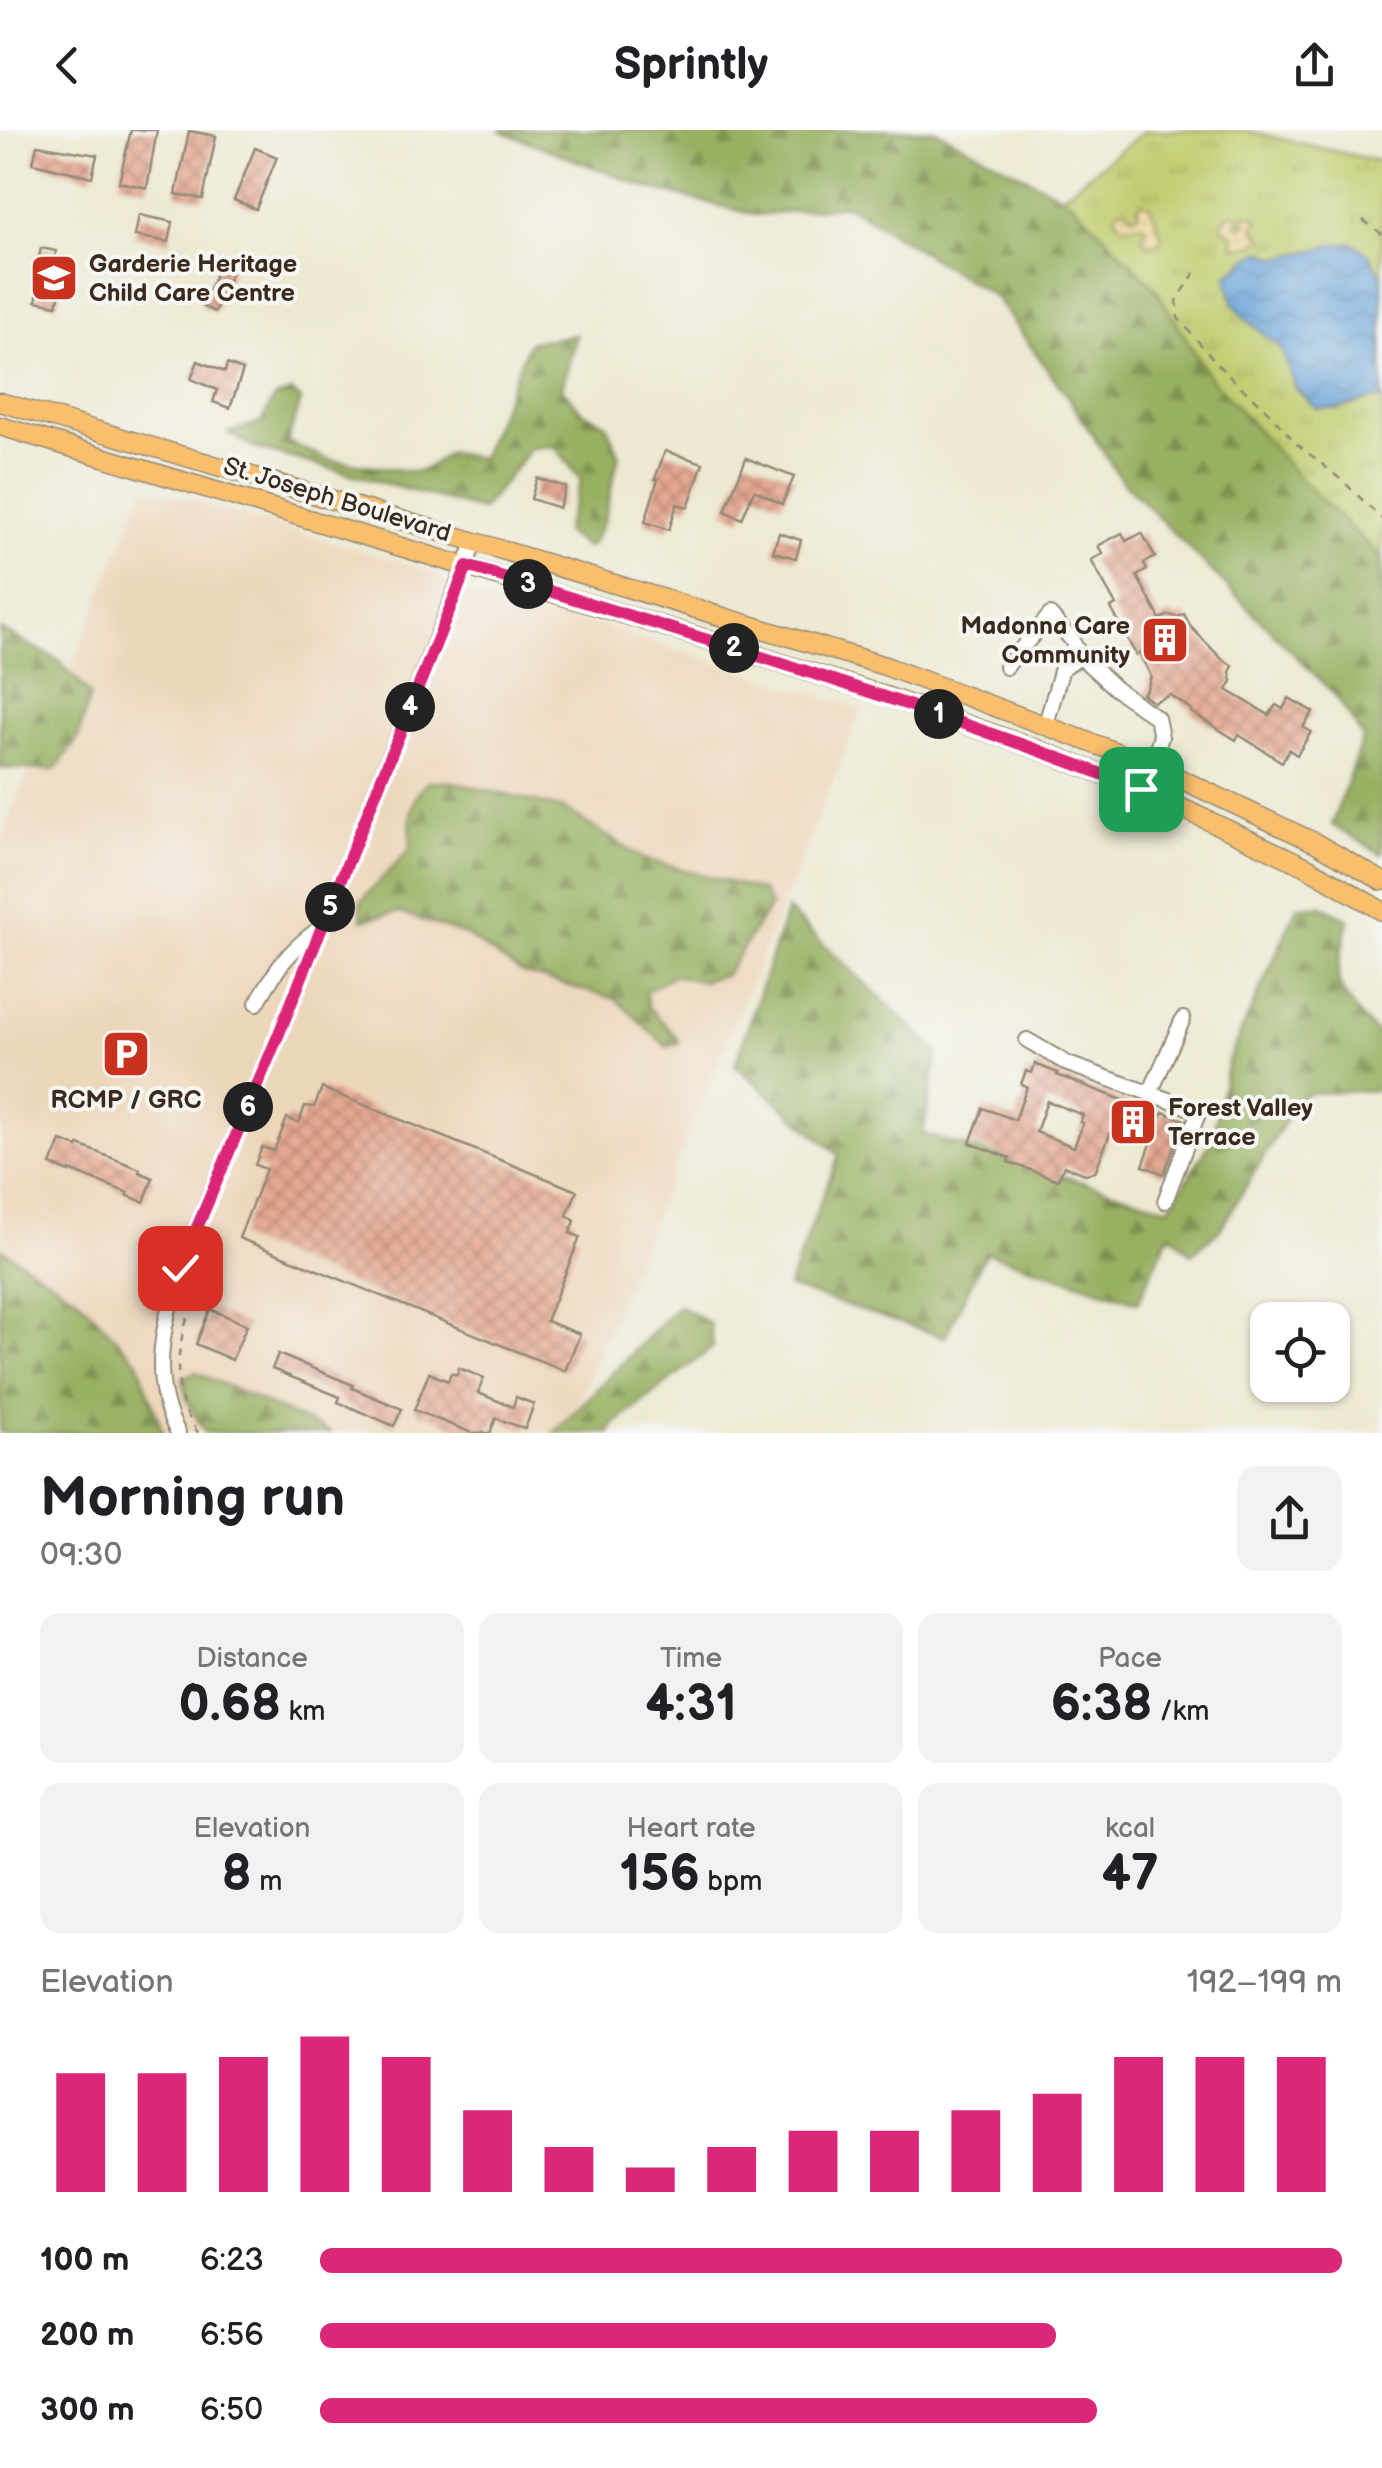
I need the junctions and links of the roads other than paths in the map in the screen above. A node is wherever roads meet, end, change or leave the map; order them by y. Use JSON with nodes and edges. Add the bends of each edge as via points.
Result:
{"nodes":[{"id":1,"x":0,"y":402,"type":"edge"},
{"id":2,"x":44,"y":414,"type":"junction"},
{"id":3,"x":0,"y":426,"type":"edge"},
{"id":4,"x":38,"y":436,"type":"junction"},
{"id":5,"x":475,"y":541,"type":"junction"},
{"id":6,"x":467,"y":566,"type":"junction"},
{"id":7,"x":698,"y":608,"type":"junction"},
{"id":8,"x":691,"y":634,"type":"junction"},
{"id":9,"x":1080,"y":656,"type":"junction"},
{"id":10,"x":1006,"y":667,"type":"dead end"},
{"id":11,"x":1046,"y":724,"type":"junction"},
{"id":12,"x":1039,"y":750,"type":"junction"},
{"id":13,"x":1152,"y":765,"type":"junction"},
{"id":14,"x":1382,"y":881,"type":"edge"},
{"id":15,"x":1382,"y":911,"type":"edge"},
{"id":16,"x":322,"y":927,"type":"junction"},
{"id":17,"x":257,"y":1003,"type":"dead end"},
{"id":18,"x":1182,"y":1019,"type":"dead end"},
{"id":19,"x":1027,"y":1040,"type":"dead end"},
{"id":20,"x":1150,"y":1094,"type":"junction"},
{"id":21,"x":1165,"y":1201,"type":"dead end"},
{"id":22,"x":178,"y":1433,"type":"edge"}],
"edges":[{"from":1,"to":2,"type":"main road","name":"St. Joseph Boulevard"},
{"from":2,"to":4,"type":"main road"},
{"from":2,"to":5,"type":"main road","name":"St. Joseph Boulevard"},
{"from":3,"to":4,"type":"main road","name":"St. Joseph Boulevard"},
{"from":4,"to":6,"type":"main road","name":"St. Joseph Boulevard"},
{"from":5,"to":6,"type":"lane"},
{"from":5,"to":7,"type":"main road","name":"St. Joseph Boulevard"},
{"from":6,"to":8,"type":"main road","name":"St. Joseph Boulevard"},
{"from":6,"to":16,"type":"lane"},
{"from":7,"to":8,"type":"main road"},
{"from":7,"to":11,"type":"main road","name":"St. Joseph Boulevard"},
{"from":8,"to":12,"type":"main road","name":"St. Joseph Boulevard"},
{"from":9,"to":10,"type":"lane","via":[[1050,615]]},
{"from":9,"to":11,"type":"lane","via":[[1062,668]]},
{"from":9,"to":13,"type":"lane","via":[[1157,718],[1161,736]]},
{"from":11,"to":12,"type":"main road"},
{"from":11,"to":13,"type":"main road","name":"St. Joseph Boulevard"},
{"from":12,"to":15,"type":"main road","name":"St. Joseph Boulevard","via":[[1307,866]]},
{"from":13,"to":14,"type":"main road","name":"St. Joseph Boulevard"},
{"from":16,"to":17,"type":"lane","via":[[289,953]]},
{"from":16,"to":22,"type":"lane","via":[[182,1260],[159,1368]]},
{"from":18,"to":20,"type":"lane"},
{"from":19,"to":20,"type":"lane","via":[[1068,1064]]},
{"from":20,"to":21,"type":"lane","via":[[1199,1112]]}]}
